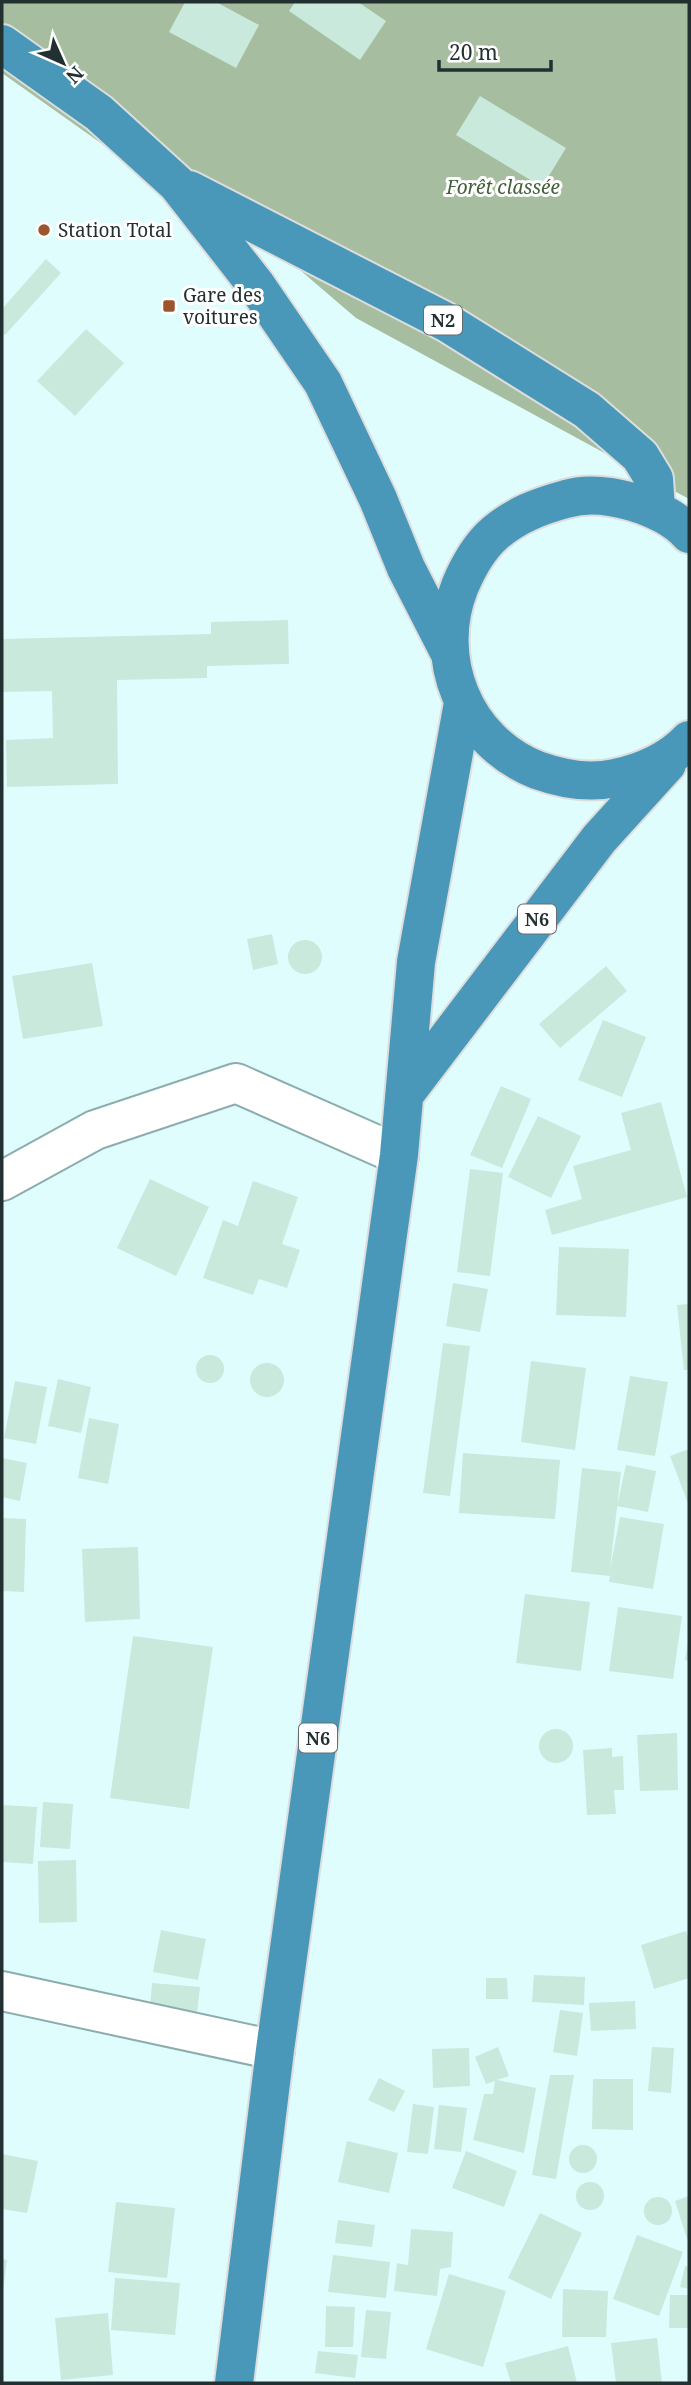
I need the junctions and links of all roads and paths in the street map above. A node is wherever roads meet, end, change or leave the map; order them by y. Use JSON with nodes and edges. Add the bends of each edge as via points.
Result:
{"nodes":[{"id":1,"x":2,"y":44,"type":"edge"},
{"id":2,"x":177,"y":184,"type":"junction"},
{"id":3,"x":680,"y":526,"type":"edge"},
{"id":4,"x":448,"y":650,"type":"junction"},
{"id":5,"x":463,"y":703,"type":"junction"},
{"id":6,"x":685,"y":748,"type":"edge"},
{"id":7,"x":405,"y":1094,"type":"junction"},
{"id":8,"x":399,"y":1155,"type":"junction"},
{"id":9,"x":2,"y":1181,"type":"edge"},
{"id":10,"x":2,"y":1991,"type":"edge"},
{"id":11,"x":275,"y":2050,"type":"junction"},
{"id":12,"x":234,"y":2383,"type":"edge"}],
"edges":[{"from":1,"to":2,"type":"highway","number":"N2","via":[[99,113]]},
{"from":2,"to":3,"type":"highway","number":"N2","via":[[446,322],[587,410],[640,456]]},
{"from":2,"to":4,"type":"highway","number":"N2","via":[[256,285],[323,383]]},
{"from":3,"to":4,"type":"highway","via":[[615,497],[572,497],[531,509],[494,533],[468,567],[452,607]]},
{"from":4,"to":5,"type":"highway"},
{"from":5,"to":6,"type":"highway","via":[[487,738],[520,763],[559,778],[601,781],[641,772]]},
{"from":5,"to":7,"type":"highway","number":"N6","via":[[416,962]]},
{"from":6,"to":7,"type":"highway","number":"N6","via":[[598,839]]},
{"from":7,"to":8,"type":"highway","number":"N6"},
{"from":8,"to":9,"type":"street","via":[[236,1083],[95,1130]]},
{"from":8,"to":11,"type":"highway","number":"N6"},
{"from":10,"to":11,"type":"street"},
{"from":11,"to":12,"type":"highway","number":"N6"}]}
